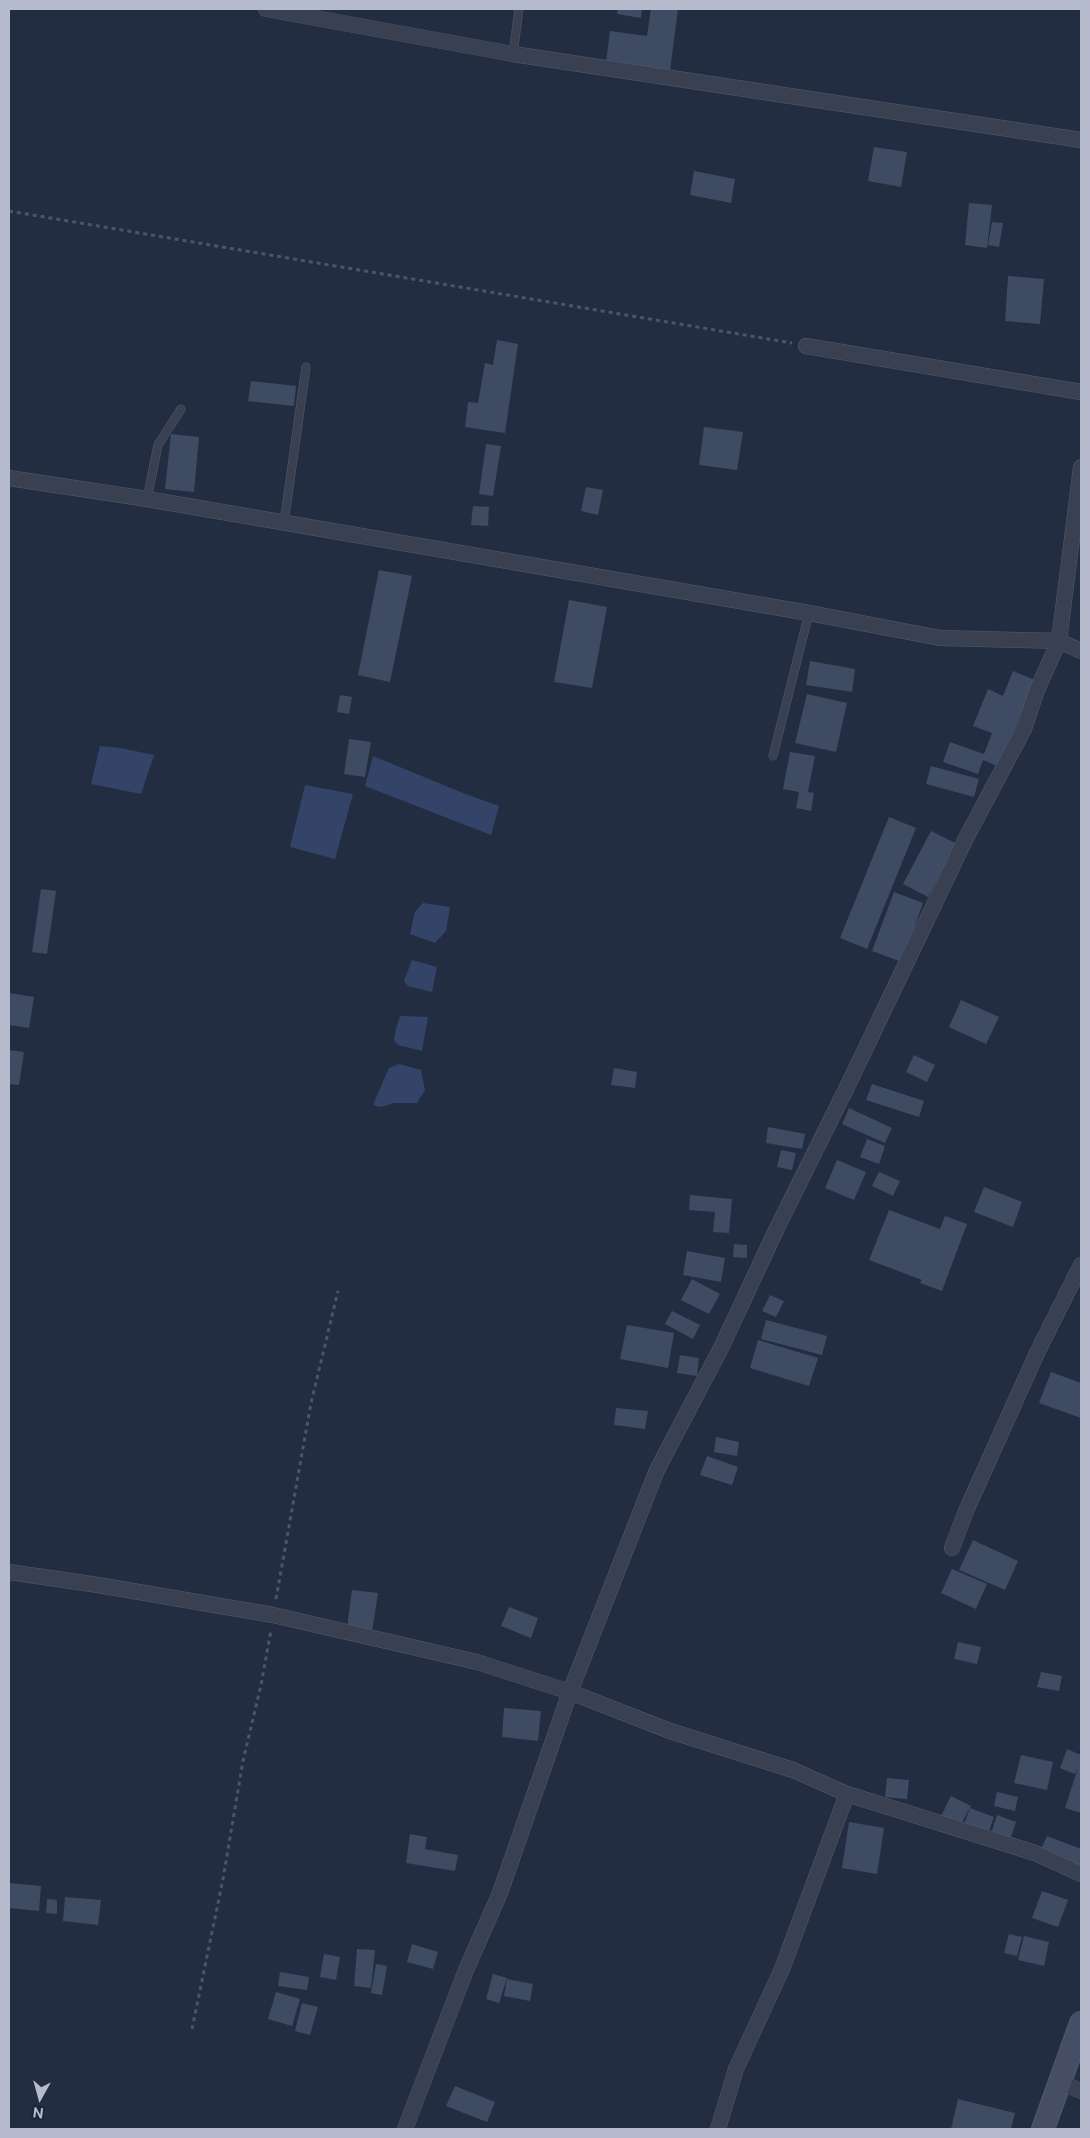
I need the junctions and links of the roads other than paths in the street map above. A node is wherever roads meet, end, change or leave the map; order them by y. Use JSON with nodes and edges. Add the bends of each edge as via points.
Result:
{"nodes":[{"id":1,"x":266,"y":9,"type":"edge"},
{"id":2,"x":519,"y":9,"type":"edge"},
{"id":3,"x":513,"y":54,"type":"junction"},
{"id":4,"x":1081,"y":140,"type":"edge"},
{"id":5,"x":806,"y":346,"type":"road end"},
{"id":6,"x":306,"y":367,"type":"dead end"},
{"id":7,"x":1081,"y":392,"type":"edge"},
{"id":8,"x":181,"y":408,"type":"dead end"},
{"id":9,"x":1081,"y":467,"type":"edge"},
{"id":10,"x":9,"y":478,"type":"edge"},
{"id":11,"x":148,"y":499,"type":"junction"},
{"id":12,"x":284,"y":523,"type":"junction"},
{"id":13,"x":809,"y":613,"type":"junction"},
{"id":14,"x":1059,"y":641,"type":"junction"},
{"id":15,"x":1081,"y":651,"type":"edge"},
{"id":16,"x":773,"y":756,"type":"dead end"},
{"id":17,"x":1081,"y":1266,"type":"edge"},
{"id":18,"x":952,"y":1548,"type":"dead end"},
{"id":19,"x":9,"y":1572,"type":"edge"},
{"id":20,"x":570,"y":1692,"type":"junction"},
{"id":21,"x":848,"y":1794,"type":"junction"},
{"id":22,"x":1081,"y":1874,"type":"edge"},
{"id":23,"x":1081,"y":2023,"type":"edge"},
{"id":24,"x":1060,"y":2082,"type":"junction"},
{"id":25,"x":1081,"y":2090,"type":"edge"},
{"id":26,"x":405,"y":2129,"type":"edge"},
{"id":27,"x":718,"y":2129,"type":"edge"},
{"id":28,"x":1042,"y":2129,"type":"edge"}],
"edges":[{"from":1,"to":3,"type":"street"},
{"from":2,"to":3,"type":"lane"},
{"from":3,"to":4,"type":"street"},
{"from":5,"to":7,"type":"street"},
{"from":6,"to":12,"type":"lane"},
{"from":8,"to":11,"type":"lane","via":[[158,445]]},
{"from":9,"to":14,"type":"street"},
{"from":10,"to":11,"type":"street"},
{"from":11,"to":12,"type":"street"},
{"from":12,"to":13,"type":"street"},
{"from":13,"to":14,"type":"street","via":[[940,638]]},
{"from":13,"to":16,"type":"lane"},
{"from":14,"to":15,"type":"street"},
{"from":14,"to":20,"type":"street","via":[[1024,729],[965,840],[722,1346],[657,1470]]},
{"from":17,"to":18,"type":"street","via":[[1037,1353]]},
{"from":19,"to":20,"type":"street","via":[[273,1615],[477,1662]]},
{"from":20,"to":21,"type":"street","via":[[670,1731],[793,1770]]},
{"from":20,"to":26,"type":"street","via":[[500,1893]]},
{"from":21,"to":22,"type":"street","via":[[1035,1853]]},
{"from":21,"to":27,"type":"street","via":[[782,1969],[736,2070]]},
{"from":23,"to":24,"type":"street"},
{"from":24,"to":25,"type":"street"},
{"from":24,"to":28,"type":"street"}]}
